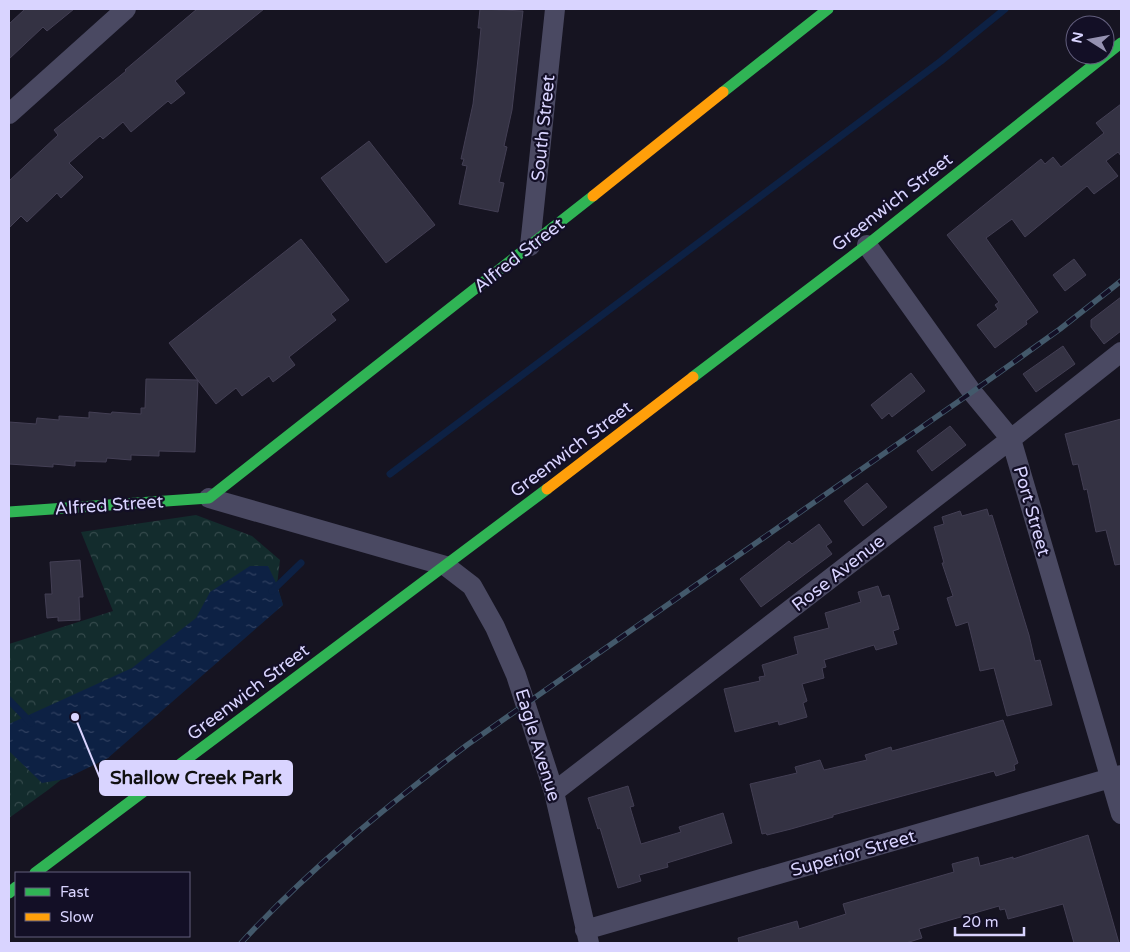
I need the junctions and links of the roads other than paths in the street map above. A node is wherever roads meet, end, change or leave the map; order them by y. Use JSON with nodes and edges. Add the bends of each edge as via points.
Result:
{"nodes":[{"id":1,"x":126,"y":9,"type":"edge"},
{"id":2,"x":555,"y":9,"type":"edge"},
{"id":3,"x":828,"y":9,"type":"edge"},
{"id":4,"x":1121,"y":43,"type":"edge"},
{"id":5,"x":9,"y":114,"type":"edge"},
{"id":6,"x":867,"y":245,"type":"junction"},
{"id":7,"x":530,"y":246,"type":"junction"},
{"id":8,"x":1121,"y":352,"type":"edge"},
{"id":9,"x":1011,"y":439,"type":"junction"},
{"id":10,"x":209,"y":498,"type":"junction"},
{"id":11,"x":9,"y":512,"type":"edge"},
{"id":12,"x":446,"y":566,"type":"junction"},
{"id":13,"x":1116,"y":776,"type":"edge"},
{"id":14,"x":554,"y":792,"type":"junction"},
{"id":15,"x":1121,"y":814,"type":"edge"},
{"id":16,"x":36,"y":872,"type":"edge"},
{"id":17,"x":587,"y":937,"type":"edge"}],
"edges":[{"from":1,"to":5,"type":"street"},
{"from":2,"to":7,"type":"street","name":"South Street"},
{"from":3,"to":7,"type":"street","name":"Alfred Street"},
{"from":4,"to":6,"type":"street","name":"Greenwich Street"},
{"from":6,"to":9,"type":"street","name":"Port Street","via":[[972,392]]},
{"from":6,"to":12,"type":"street","name":"Greenwich Street"},
{"from":7,"to":10,"type":"street","name":"Alfred Street"},
{"from":8,"to":9,"type":"street","name":"Rose Avenue"},
{"from":9,"to":13,"type":"street","name":"Port Street"},
{"from":9,"to":14,"type":"street","name":"Rose Avenue"},
{"from":10,"to":11,"type":"street","name":"Alfred Street"},
{"from":10,"to":12,"type":"street","name":"Alfred Street"},
{"from":12,"to":14,"type":"street","name":"Eagle Avenue","via":[[472,586],[495,627],[524,697]]},
{"from":12,"to":16,"type":"street","name":"Greenwich Street"},
{"from":13,"to":15,"type":"street","name":"Port Street"},
{"from":13,"to":17,"type":"street","name":"Superior Street"},
{"from":14,"to":17,"type":"street","name":"Eagle Avenue"}]}
